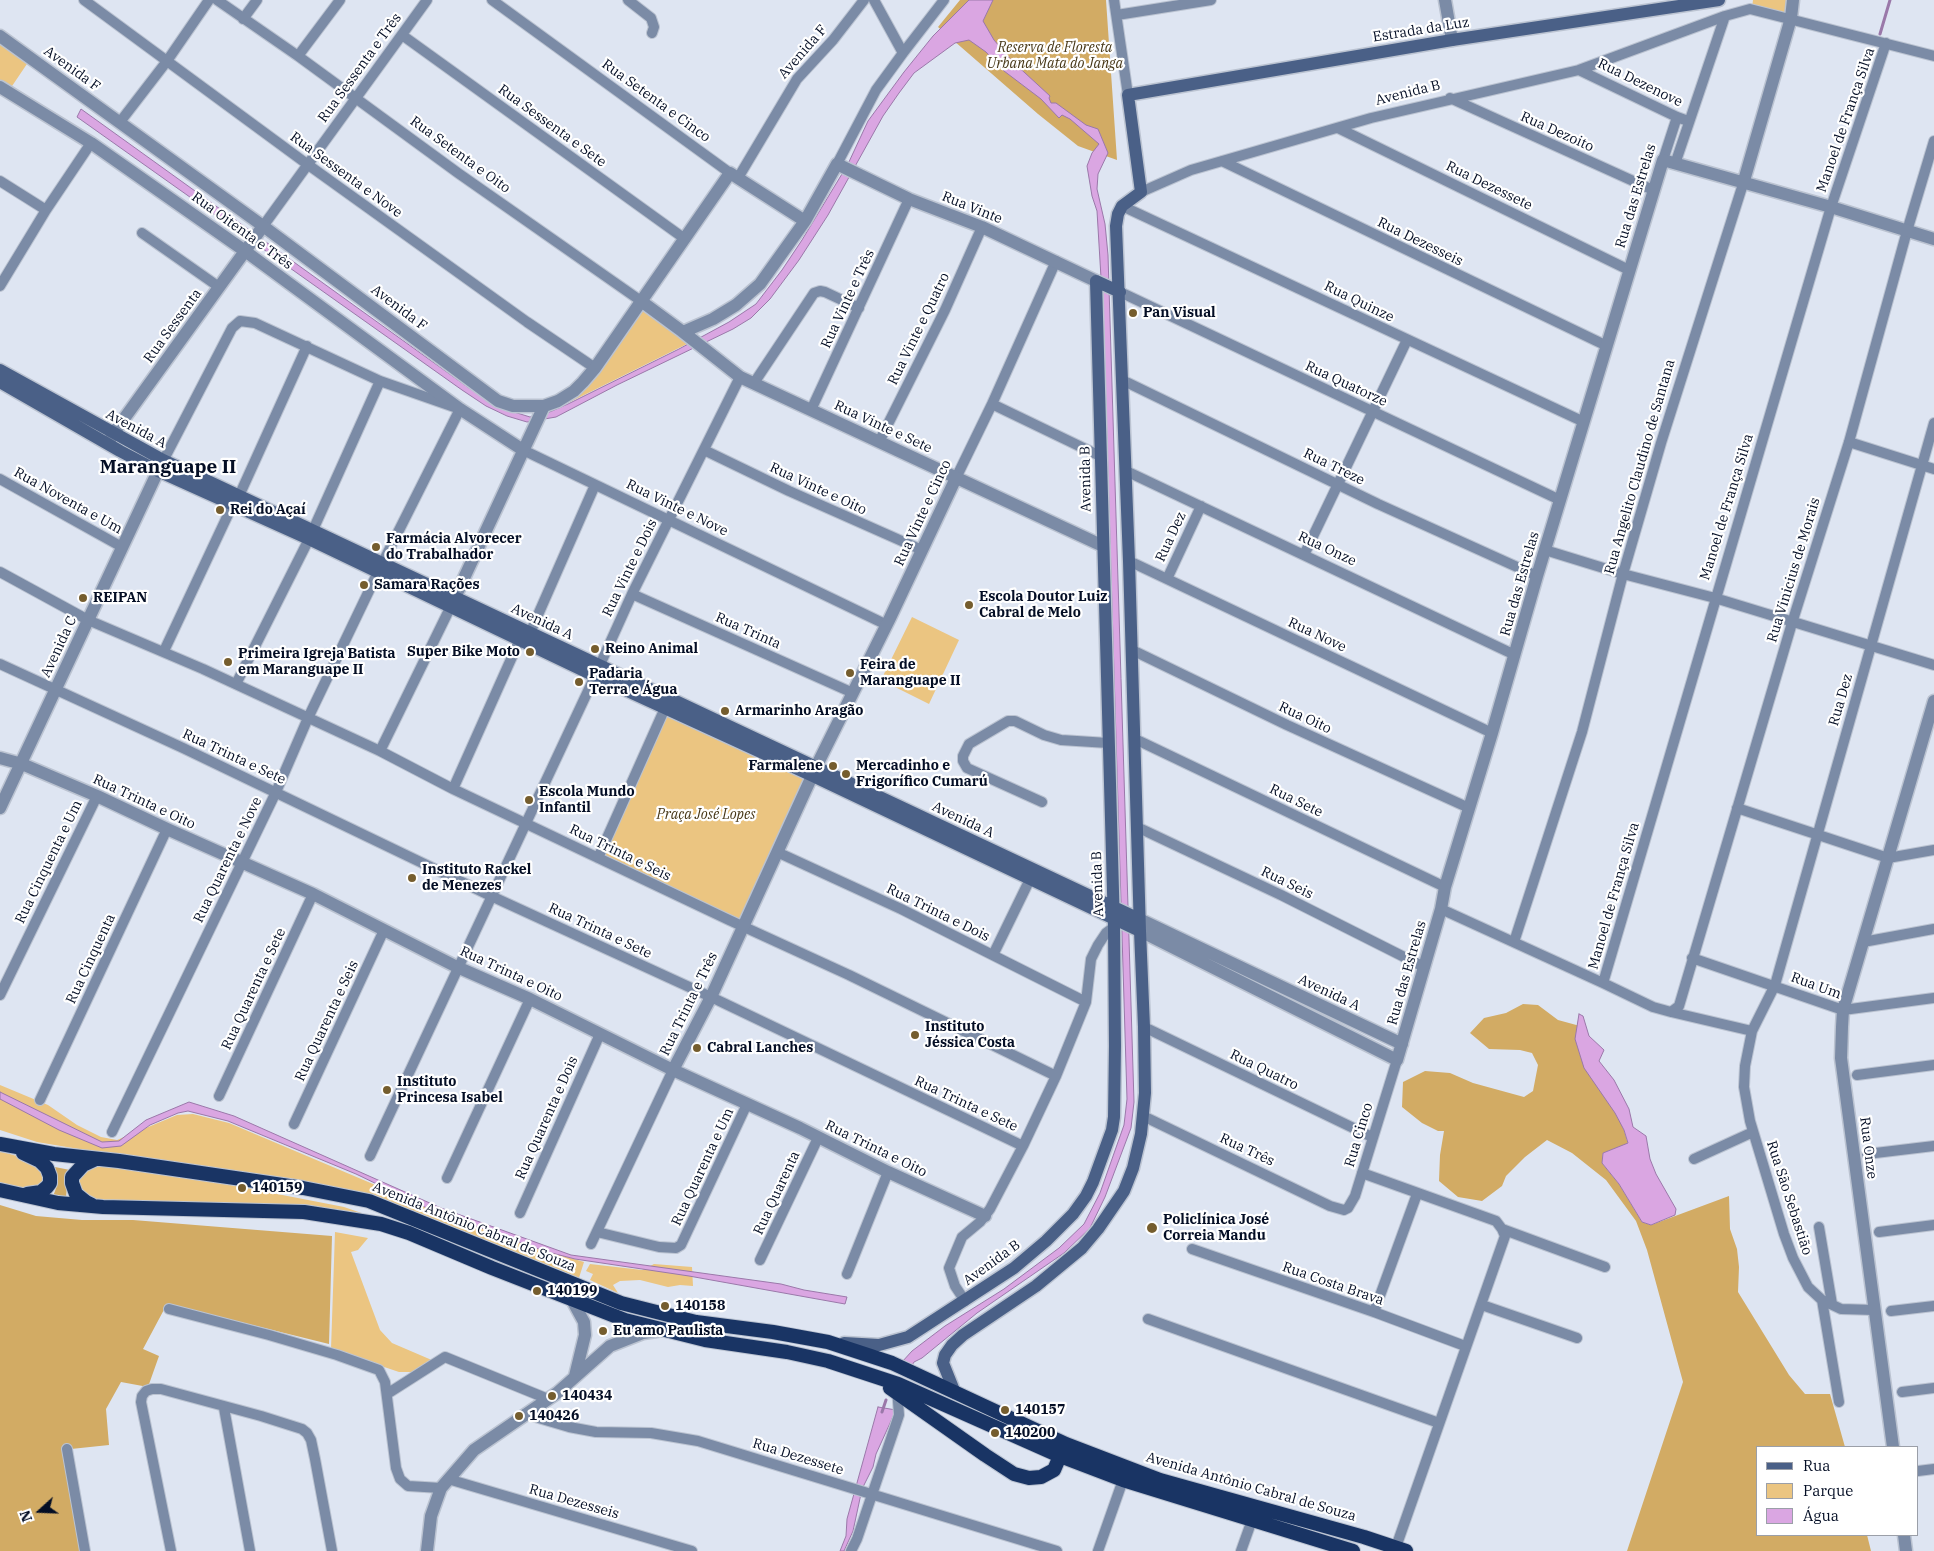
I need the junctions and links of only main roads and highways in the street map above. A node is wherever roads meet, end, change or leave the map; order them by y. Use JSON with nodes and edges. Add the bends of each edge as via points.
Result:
{"nodes":[{"id":1,"x":1719,"y":0,"type":"edge"},
{"id":2,"x":1141,"y":192,"type":"joint"},
{"id":3,"x":1119,"y":292,"type":"junction"},
{"id":4,"x":0,"y":370,"type":"edge"},
{"id":5,"x":0,"y":382,"type":"edge"},
{"id":6,"x":111,"y":439,"type":"junction"},
{"id":7,"x":598,"y":671,"type":"junction"},
{"id":8,"x":815,"y":771,"type":"junction"},
{"id":9,"x":1115,"y":916,"type":"junction"},
{"id":10,"x":1138,"y":924,"type":"junction"},
{"id":11,"x":2,"y":1144,"type":"edge"},
{"id":12,"x":97,"y":1159,"type":"junction"},
{"id":13,"x":0,"y":1190,"type":"edge"},
{"id":14,"x":18,"y":1195,"type":"junction"},
{"id":15,"x":94,"y":1206,"type":"junction"},
{"id":16,"x":828,"y":1342,"type":"junction"},
{"id":17,"x":897,"y":1388,"type":"junction"},
{"id":18,"x":955,"y":1393,"type":"junction"},
{"id":19,"x":1063,"y":1450,"type":"junction"},
{"id":20,"x":1401,"y":1549,"type":"edge"},
{"id":21,"x":1353,"y":1551,"type":"edge"}],
"edges":[{"from":1,"to":2,"type":"main road","name":"Estrada da Luz","via":[[1452,40],[1128,95]]},
{"from":2,"to":3,"type":"main road","name":"Avenida B","via":[[1122,206],[1118,214]]},
{"from":3,"to":9,"type":"main road","name":"Avenida B","via":[[1096,281]]},
{"from":3,"to":10,"type":"main road","via":[[1135,739]]},
{"from":4,"to":6,"type":"main road","name":"Avenida A"},
{"from":5,"to":6,"type":"main road","name":"Avenida A"},
{"from":6,"to":7,"type":"main road","name":"Avenida A"},
{"from":7,"to":8,"type":"main road","name":"Avenida A"},
{"from":7,"to":8,"type":"main road","name":"Avenida A","via":[[665,708]]},
{"from":8,"to":9,"type":"main road","name":"Avenida A"},
{"from":9,"to":10,"type":"main road","name":"Avenida A"},
{"from":9,"to":16,"type":"main road","name":"Avenida B","via":[[1114,1117],[1093,1182],[1073,1214],[1014,1268],[908,1337],[879,1345]]},
{"from":10,"to":18,"type":"main road","via":[[1145,1093],[1141,1134],[1124,1190],[1082,1248],[1036,1286],[952,1345],[943,1363]]},
{"from":11,"to":12,"type":"highway","name":"Avenida Antônio Cabral de Souza"},
{"from":11,"to":14,"type":"highway","via":[[40,1162],[50,1176],[50,1183],[41,1192]]},
{"from":12,"to":15,"type":"highway","via":[[79,1168],[72,1177],[79,1197]]},
{"from":12,"to":16,"type":"highway","name":"Avenida Antônio Cabral de Souza","via":[[303,1188],[369,1201],[621,1303],[696,1322]]},
{"from":13,"to":14,"type":"highway"},
{"from":14,"to":15,"type":"highway"},
{"from":15,"to":17,"type":"highway","via":[[304,1212],[381,1224],[624,1320],[705,1340],[828,1361]]},
{"from":16,"to":18,"type":"highway","name":"Avenida Antônio Cabral de Souza","via":[[892,1363]]},
{"from":17,"to":19,"type":"highway","name":"Avenida Antônio Cabral de Souza"},
{"from":17,"to":19,"type":"highway","via":[[1014,1474],[1041,1477],[1054,1470]]},
{"from":18,"to":19,"type":"highway","name":"Avenida Antônio Cabral de Souza"},
{"from":19,"to":20,"type":"highway","name":"Avenida Antônio Cabral de Souza"},
{"from":19,"to":21,"type":"highway","name":"Avenida Antônio Cabral de Souza","via":[[1123,1480]]}]}
